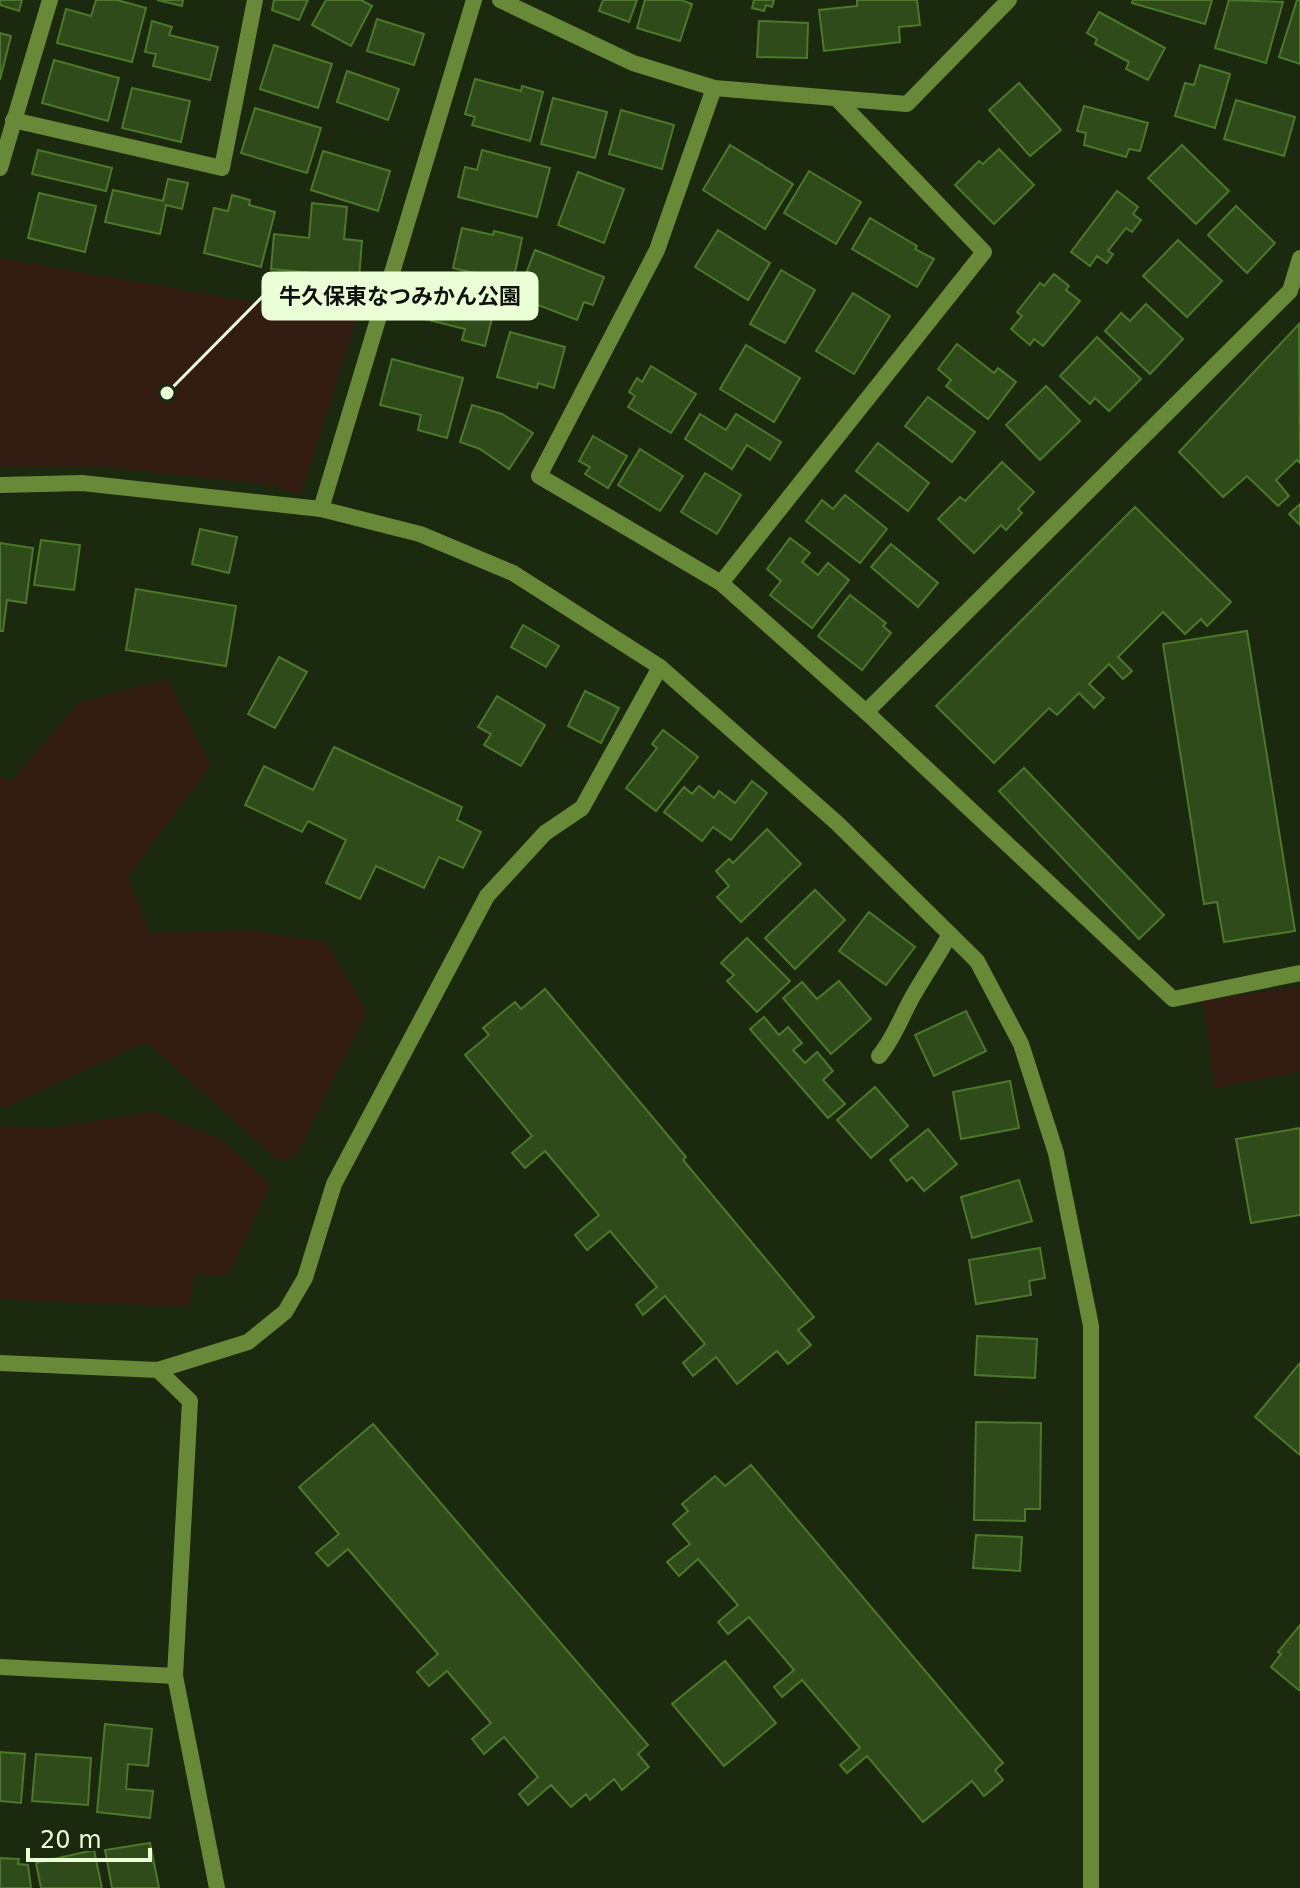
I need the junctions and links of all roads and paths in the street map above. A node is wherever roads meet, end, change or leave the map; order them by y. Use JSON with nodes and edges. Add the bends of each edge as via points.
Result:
{"nodes":[{"id":1,"x":50,"y":0,"type":"edge"},
{"id":2,"x":255,"y":0,"type":"edge"},
{"id":3,"x":474,"y":0,"type":"edge"},
{"id":4,"x":500,"y":0,"type":"edge"},
{"id":5,"x":1009,"y":0,"type":"edge"},
{"id":6,"x":714,"y":88,"type":"junction"},
{"id":7,"x":837,"y":99,"type":"junction"},
{"id":8,"x":13,"y":120,"type":"junction"},
{"id":9,"x":0,"y":168,"type":"edge"},
{"id":10,"x":1300,"y":258,"type":"edge"},
{"id":11,"x":1295,"y":293,"type":"edge"},
{"id":12,"x":0,"y":485,"type":"edge"},
{"id":13,"x":321,"y":509,"type":"junction"},
{"id":14,"x":721,"y":583,"type":"junction"},
{"id":15,"x":660,"y":667,"type":"junction"},
{"id":16,"x":866,"y":712,"type":"junction"},
{"id":17,"x":950,"y":934,"type":"junction"},
{"id":18,"x":1300,"y":973,"type":"edge"},
{"id":19,"x":879,"y":1056,"type":"dead end"},
{"id":20,"x":0,"y":1363,"type":"edge"},
{"id":21,"x":158,"y":1370,"type":"junction"},
{"id":22,"x":0,"y":1667,"type":"edge"},
{"id":23,"x":175,"y":1676,"type":"junction"},
{"id":24,"x":217,"y":1888,"type":"edge"},
{"id":25,"x":1091,"y":1888,"type":"edge"}],
"edges":[{"from":1,"to":8,"type":"street"},
{"from":2,"to":8,"type":"street","via":[[222,168]]},
{"from":3,"to":13,"type":"street"},
{"from":4,"to":6,"type":"street","via":[[633,63]]},
{"from":5,"to":7,"type":"street","via":[[907,104]]},
{"from":6,"to":7,"type":"street"},
{"from":6,"to":14,"type":"street","via":[[657,250],[539,476]]},
{"from":7,"to":14,"type":"street","via":[[984,252]]},
{"from":8,"to":9,"type":"street"},
{"from":10,"to":11,"type":"street"},
{"from":11,"to":16,"type":"street"},
{"from":12,"to":13,"type":"street","via":[[82,483]]},
{"from":13,"to":15,"type":"street","via":[[420,534],[513,573]]},
{"from":14,"to":16,"type":"street"},
{"from":15,"to":17,"type":"street","via":[[837,823]]},
{"from":15,"to":21,"type":"street","via":[[582,808],[545,833],[487,896],[334,1184],[305,1278],[285,1312],[248,1342]]},
{"from":16,"to":18,"type":"street","via":[[1173,999]]},
{"from":17,"to":19,"type":"street"},
{"from":17,"to":25,"type":"street","via":[[977,961],[1021,1044],[1056,1153],[1091,1326]]},
{"from":20,"to":21,"type":"street"},
{"from":21,"to":23,"type":"street","via":[[190,1401]]},
{"from":22,"to":23,"type":"street"},
{"from":23,"to":24,"type":"street"}]}
